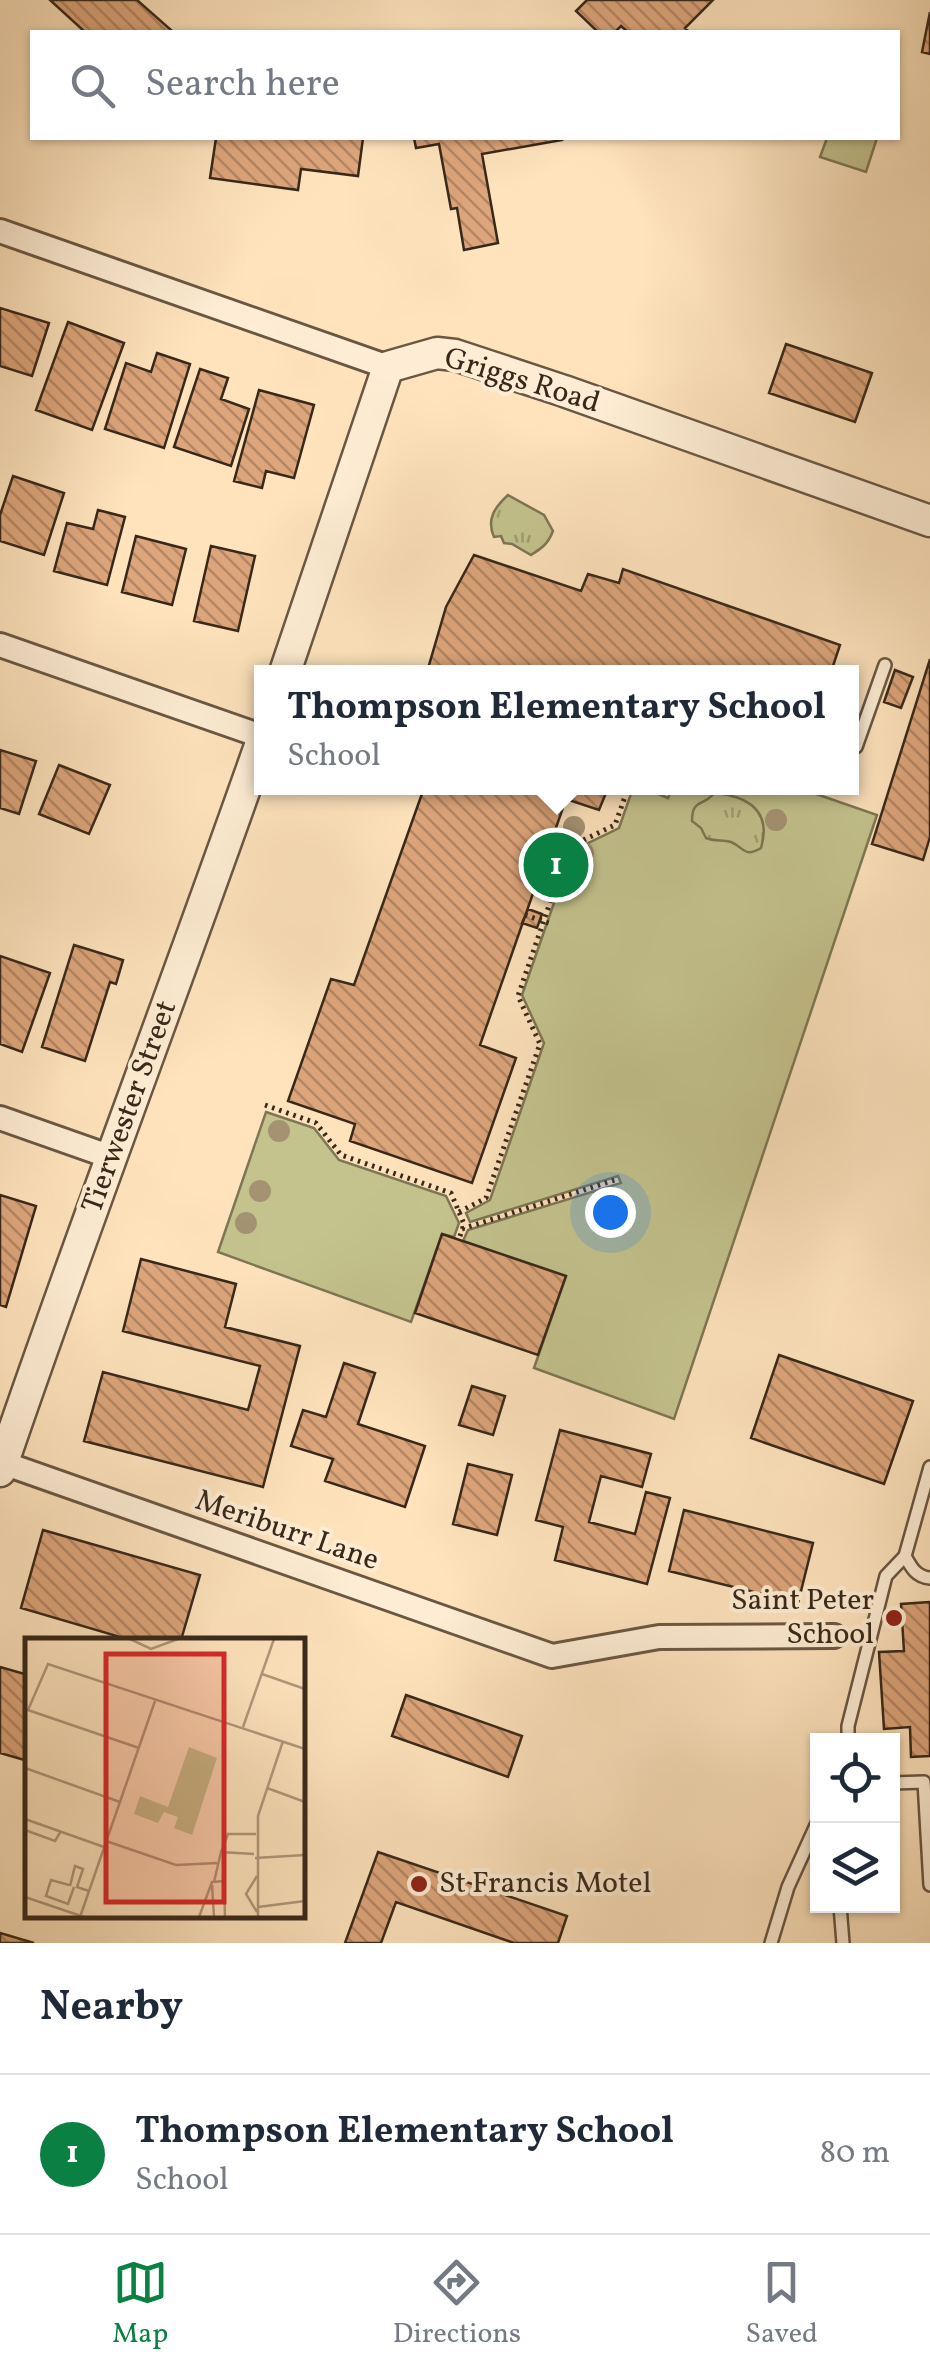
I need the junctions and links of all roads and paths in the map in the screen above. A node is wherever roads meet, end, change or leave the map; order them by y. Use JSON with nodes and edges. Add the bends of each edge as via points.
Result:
{"nodes":[{"id":1,"x":0,"y":231,"type":"edge"},
{"id":2,"x":388,"y":367,"type":"junction"},
{"id":3,"x":930,"y":521,"type":"edge"},
{"id":4,"x":0,"y":646,"type":"edge"},
{"id":5,"x":287,"y":665,"type":"edge"},
{"id":6,"x":885,"y":665,"type":"dead end"},
{"id":7,"x":254,"y":737,"type":"edge"},
{"id":8,"x":859,"y":739,"type":"edge"},
{"id":9,"x":254,"y":760,"type":"edge"},
{"id":10,"x":626,"y":795,"type":"edge"},
{"id":11,"x":526,"y":915,"type":"dead end"},
{"id":12,"x":547,"y":923,"type":"junction"},
{"id":13,"x":265,"y":1106,"type":"dead end"},
{"id":14,"x":0,"y":1118,"type":"edge"},
{"id":15,"x":111,"y":1157,"type":"junction"},
{"id":16,"x":618,"y":1180,"type":"dead end"},
{"id":17,"x":459,"y":1212,"type":"junction"},
{"id":18,"x":462,"y":1229,"type":"junction"},
{"id":19,"x":459,"y":1240,"type":"dead end"},
{"id":20,"x":1,"y":1467,"type":"edge"},
{"id":21,"x":930,"y":1467,"type":"edge"},
{"id":22,"x":905,"y":1556,"type":"junction"},
{"id":23,"x":927,"y":1577,"type":"edge"},
{"id":24,"x":834,"y":1636,"type":"joint"},
{"id":25,"x":871,"y":1636,"type":"junction"},
{"id":26,"x":848,"y":1733,"type":"edge"},
{"id":27,"x":900,"y":1784,"type":"edge"},
{"id":28,"x":817,"y":1823,"type":"edge"},
{"id":29,"x":930,"y":1885,"type":"edge"},
{"id":30,"x":840,"y":1913,"type":"edge"},
{"id":31,"x":772,"y":1943,"type":"edge"},
{"id":32,"x":842,"y":1943,"type":"edge"}],
"edges":[{"from":1,"to":2,"type":"street"},
{"from":2,"to":3,"type":"street","name":"Griggs Road","via":[[436,352],[455,356]]},
{"from":2,"to":5,"type":"street"},
{"from":4,"to":7,"type":"street"},
{"from":6,"to":8,"type":"lane"},
{"from":9,"to":15,"type":"street","name":"Tierwester Street"},
{"from":10,"to":12,"type":"path","via":[[615,825],[569,847]]},
{"from":11,"to":12,"type":"path"},
{"from":12,"to":17,"type":"path","via":[[518,996],[540,1044],[486,1198]]},
{"from":13,"to":17,"type":"path","via":[[316,1123],[341,1155],[451,1193]]},
{"from":14,"to":15,"type":"street"},
{"from":15,"to":20,"type":"street","name":"Tierwester Street"},
{"from":16,"to":18,"type":"path"},
{"from":17,"to":18,"type":"path"},
{"from":18,"to":19,"type":"path"},
{"from":20,"to":24,"type":"street","name":"Meriburr Lane","via":[[552,1656],[658,1637]]},
{"from":21,"to":22,"type":"lane"},
{"from":22,"to":23,"type":"lane"},
{"from":22,"to":25,"type":"lane","via":[[886,1576]]},
{"from":24,"to":25,"type":"lane"},
{"from":25,"to":26,"type":"lane"},
{"from":27,"to":29,"type":"lane","via":[[924,1782]]},
{"from":28,"to":31,"type":"lane"},
{"from":30,"to":32,"type":"lane"}]}
